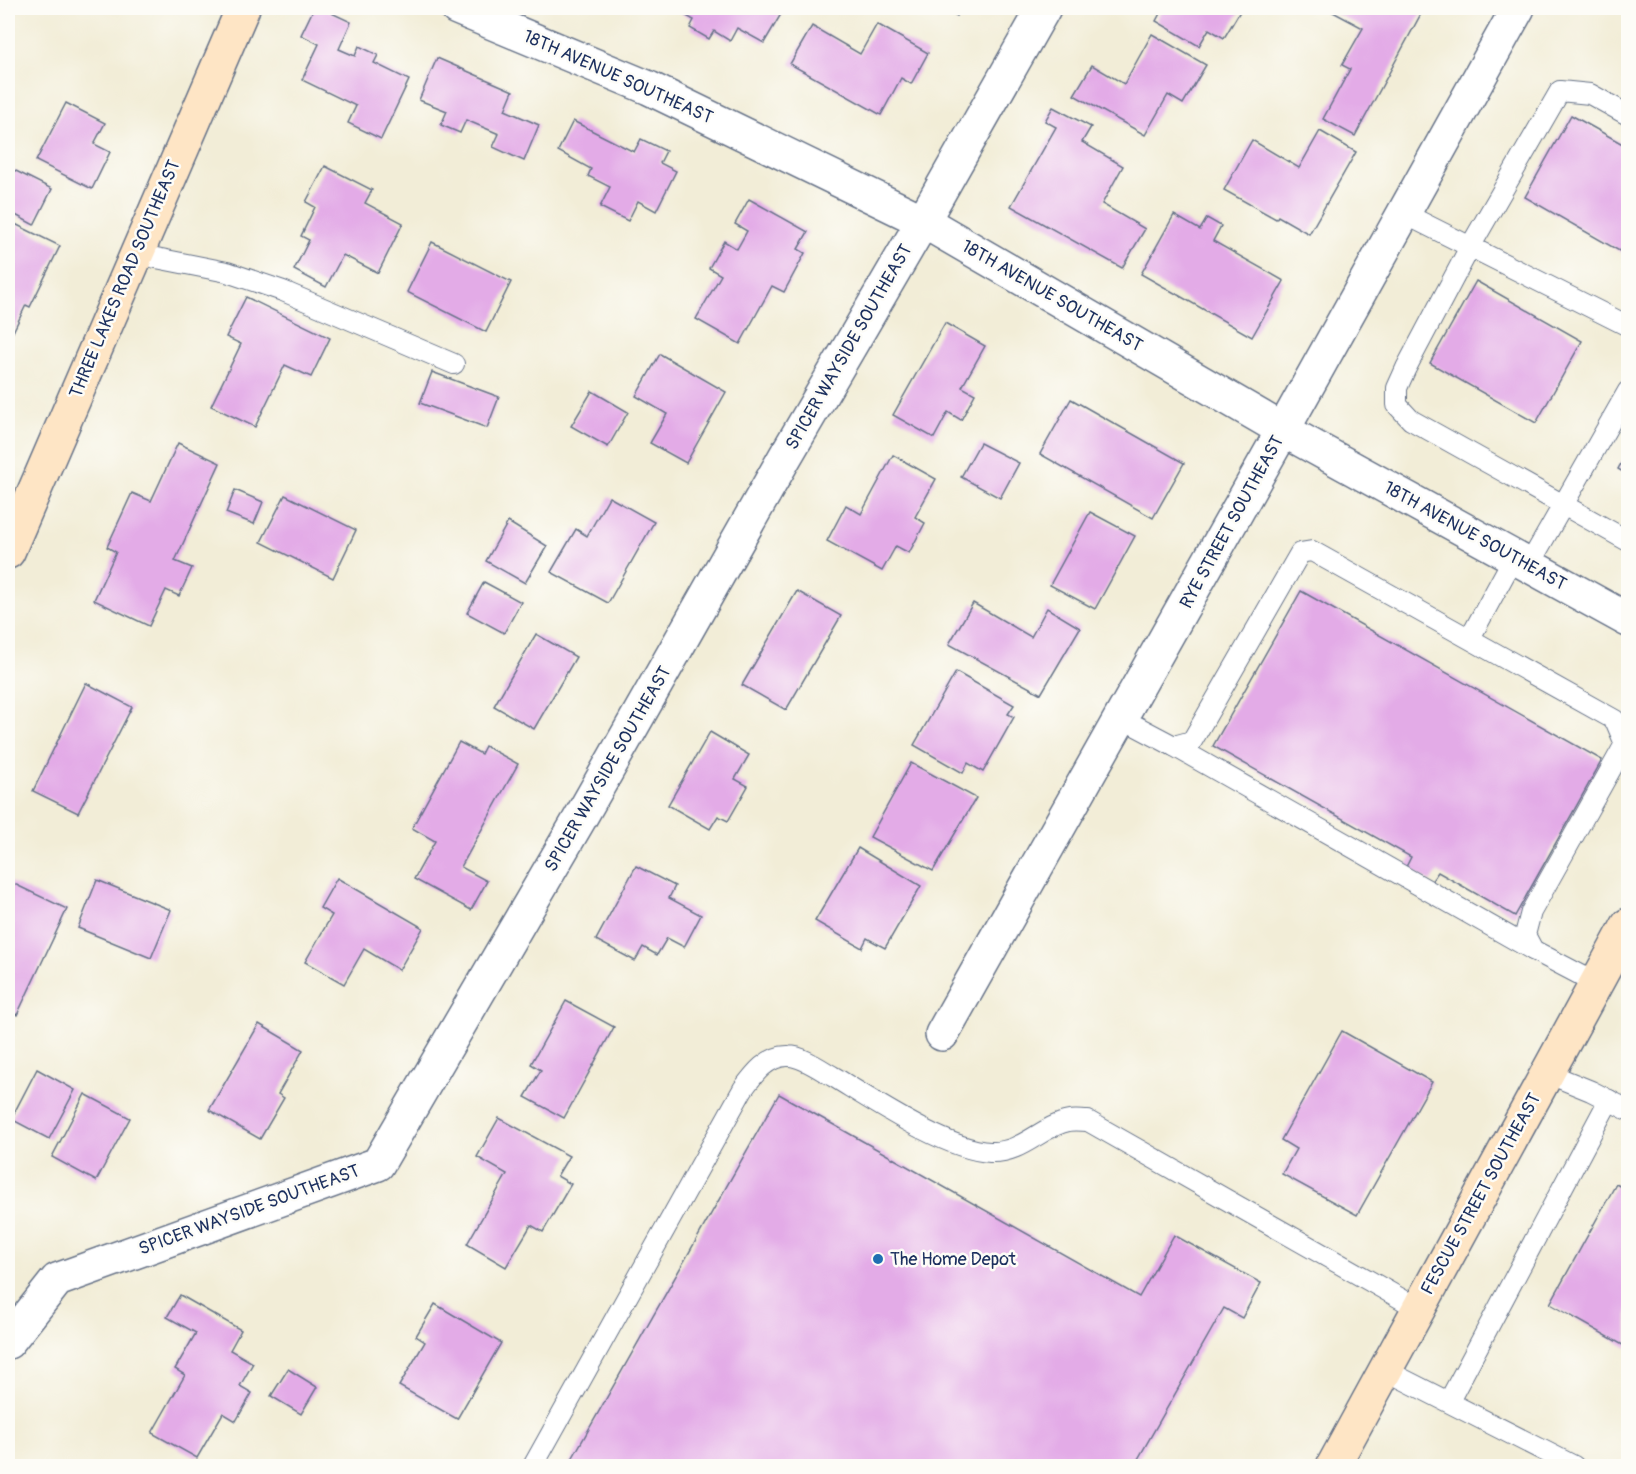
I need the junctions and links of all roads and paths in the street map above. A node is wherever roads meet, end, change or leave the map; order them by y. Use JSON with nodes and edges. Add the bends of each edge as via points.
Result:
{"nodes":[{"id":1,"x":243,"y":8,"type":"edge"},
{"id":2,"x":457,"y":8,"type":"edge"},
{"id":3,"x":1044,"y":8,"type":"edge"},
{"id":4,"x":1518,"y":8,"type":"edge"},
{"id":5,"x":1629,"y":115,"type":"edge"},
{"id":6,"x":1403,"y":213,"type":"junction"},
{"id":7,"x":923,"y":221,"type":"junction"},
{"id":8,"x":1470,"y":247,"type":"junction"},
{"id":9,"x":136,"y":254,"type":"junction"},
{"id":10,"x":1629,"y":326,"type":"edge"},
{"id":11,"x":454,"y":364,"type":"dead end"},
{"id":12,"x":1629,"y":391,"type":"edge"},
{"id":13,"x":1283,"y":430,"type":"junction"},
{"id":14,"x":1564,"y":505,"type":"junction"},
{"id":15,"x":1629,"y":541,"type":"edge"},
{"id":16,"x":8,"y":552,"type":"edge"},
{"id":17,"x":1522,"y":561,"type":"junction"},
{"id":18,"x":1629,"y":620,"type":"edge"},
{"id":19,"x":1470,"y":638,"type":"junction"},
{"id":20,"x":1121,"y":718,"type":"junction"},
{"id":21,"x":1174,"y":746,"type":"junction"},
{"id":22,"x":1629,"y":925,"type":"edge"},
{"id":23,"x":1533,"y":950,"type":"junction"},
{"id":24,"x":1596,"y":983,"type":"junction"},
{"id":25,"x":942,"y":1035,"type":"dead end"},
{"id":26,"x":1547,"y":1073,"type":"junction"},
{"id":27,"x":1609,"y":1100,"type":"junction"},
{"id":28,"x":1629,"y":1110,"type":"edge"},
{"id":29,"x":1419,"y":1309,"type":"junction"},
{"id":30,"x":8,"y":1342,"type":"edge"},
{"id":31,"x":1385,"y":1370,"type":"junction"},
{"id":32,"x":1449,"y":1401,"type":"junction"},
{"id":33,"x":1334,"y":1465,"type":"edge"},
{"id":34,"x":533,"y":1467,"type":"edge"},
{"id":35,"x":1574,"y":1467,"type":"edge"}],
"edges":[{"from":1,"to":9,"type":"street","name":"THREE LAKES ROAD SOUTHEAST"},
{"from":2,"to":7,"type":"street","name":"18TH AVENUE SOUTHEAST","via":[[649,88]]},
{"from":3,"to":7,"type":"street","name":"SPICER WAYSIDE SOUTHEAST"},
{"from":4,"to":6,"type":"street","name":"RYE STREET SOUTHEAST"},
{"from":5,"to":8,"type":"lane","via":[[1590,94],[1560,91]]},
{"from":6,"to":8,"type":"lane"},
{"from":6,"to":13,"type":"street","name":"RYE STREET SOUTHEAST"},
{"from":7,"to":13,"type":"street","name":"18TH AVENUE SOUTHEAST"},
{"from":7,"to":30,"type":"street","name":"SPICER WAYSIDE SOUTHEAST","via":[[378,1164],[57,1280]]},
{"from":8,"to":10,"type":"lane"},
{"from":8,"to":14,"type":"lane","via":[[1406,368],[1397,388],[1397,405],[1411,420]]},
{"from":9,"to":11,"type":"lane","via":[[227,272],[283,291]]},
{"from":9,"to":16,"type":"street","name":"THREE LAKES ROAD SOUTHEAST"},
{"from":12,"to":14,"type":"lane"},
{"from":13,"to":17,"type":"street","name":"18TH AVENUE SOUTHEAST"},
{"from":13,"to":20,"type":"street","name":"RYE STREET SOUTHEAST"},
{"from":14,"to":15,"type":"lane"},
{"from":14,"to":17,"type":"lane"},
{"from":17,"to":18,"type":"street","name":"18TH AVENUE SOUTHEAST"},
{"from":17,"to":19,"type":"lane"},
{"from":19,"to":21,"type":"lane","via":[[1312,551],[1300,553],[1192,741]]},
{"from":19,"to":23,"type":"lane","via":[[1615,720],[1625,744],[1531,912],[1525,935]]},
{"from":20,"to":21,"type":"lane"},
{"from":20,"to":25,"type":"street","name":"RYE STREET SOUTHEAST"},
{"from":21,"to":23,"type":"lane"},
{"from":22,"to":24,"type":"street","name":"FESCUE STREET SOUTHEAST"},
{"from":23,"to":24,"type":"lane"},
{"from":24,"to":26,"type":"street","name":"FESCUE STREET SOUTHEAST"},
{"from":26,"to":27,"type":"lane"},
{"from":26,"to":29,"type":"street","name":"FESCUE STREET SOUTHEAST"},
{"from":27,"to":28,"type":"lane"},
{"from":27,"to":32,"type":"lane"},
{"from":29,"to":31,"type":"street","name":"FESCUE STREET SOUTHEAST"},
{"from":29,"to":34,"type":"lane","via":[[1088,1121],[1069,1121],[1019,1147],[991,1153],[971,1149],[938,1136],[812,1064],[789,1056],[771,1060],[743,1089]]},
{"from":31,"to":32,"type":"lane"},
{"from":31,"to":33,"type":"street","name":"FESCUE STREET SOUTHEAST"},
{"from":32,"to":35,"type":"lane"}]}
